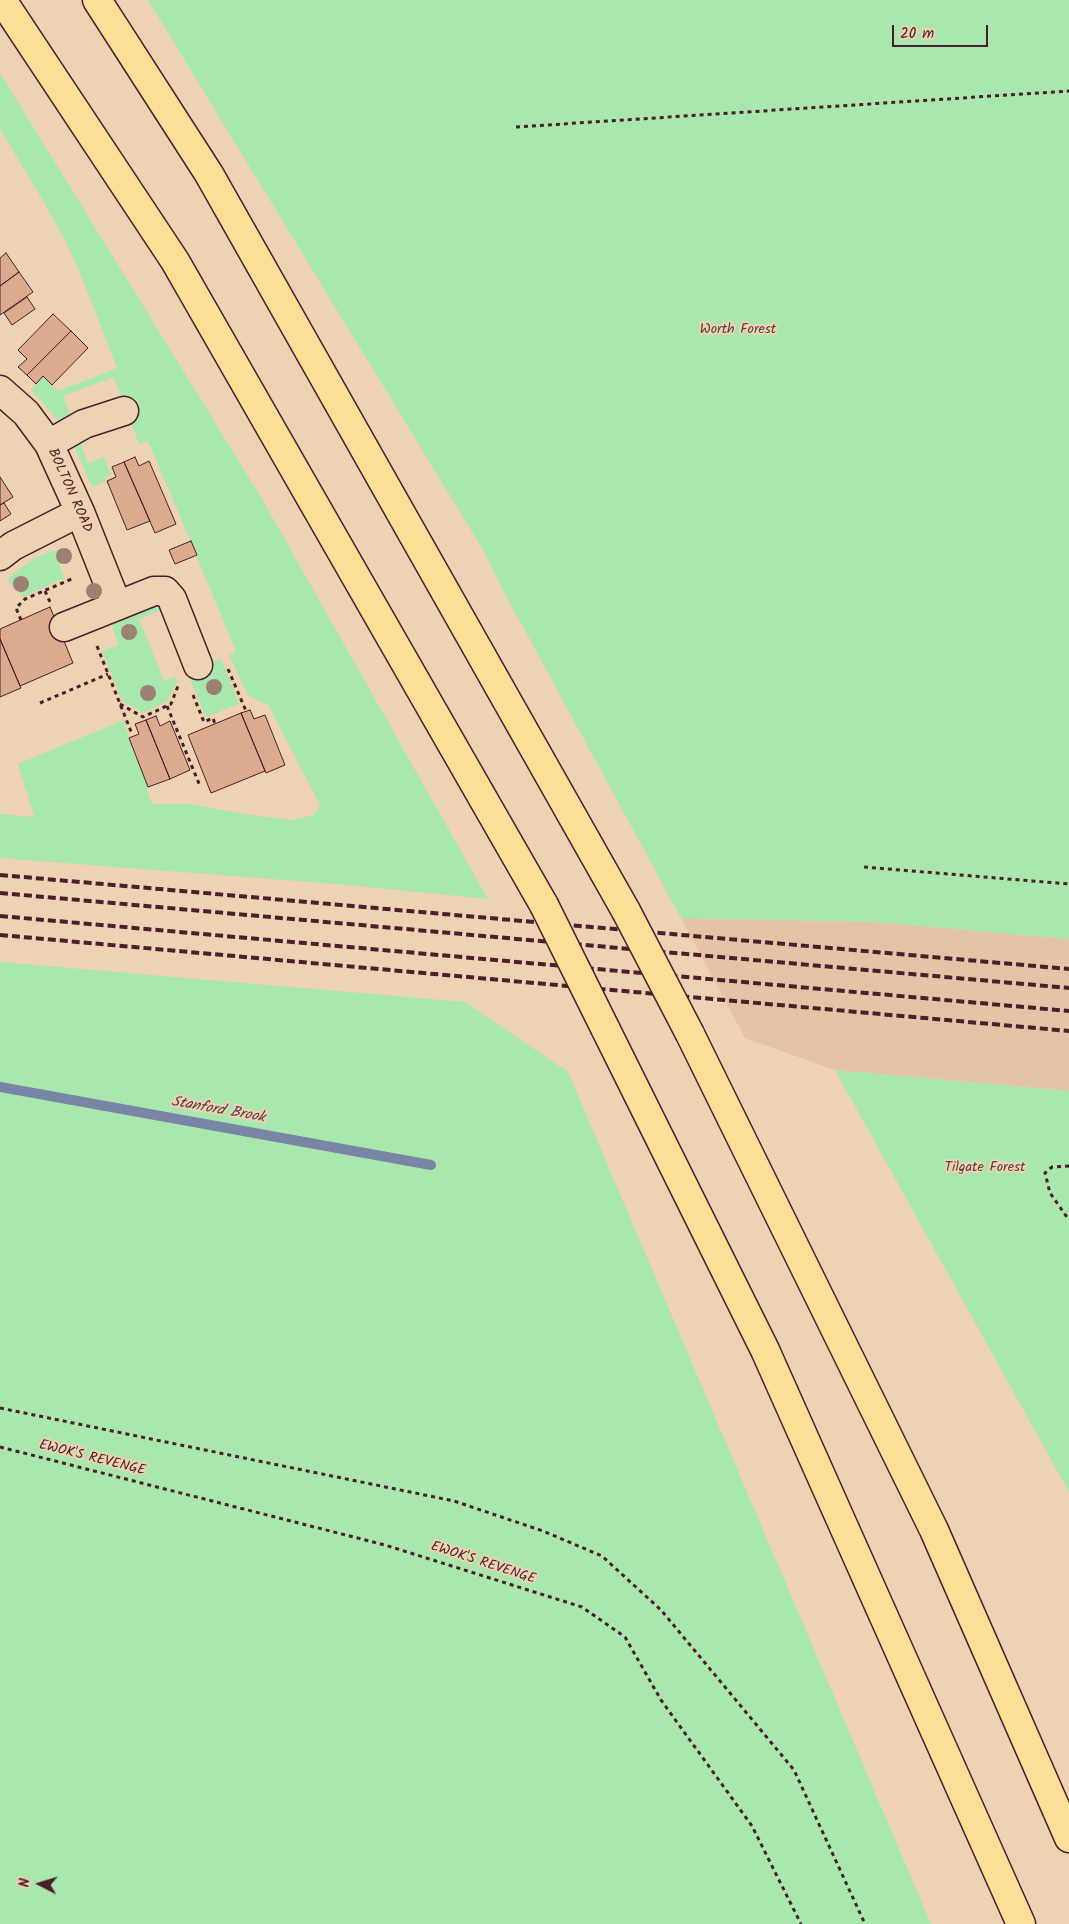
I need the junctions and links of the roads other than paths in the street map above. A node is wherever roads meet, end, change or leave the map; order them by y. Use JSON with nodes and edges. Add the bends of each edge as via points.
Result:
{"nodes":[{"id":1,"x":2,"y":0,"type":"edge"},
{"id":2,"x":97,"y":0,"type":"edge"},
{"id":3,"x":0,"y":390,"type":"edge"},
{"id":4,"x":124,"y":411,"type":"dead end"},
{"id":5,"x":49,"y":444,"type":"junction"},
{"id":6,"x":80,"y":512,"type":"junction"},
{"id":7,"x":0,"y":556,"type":"edge"},
{"id":8,"x":117,"y":605,"type":"junction"},
{"id":9,"x":75,"y":622,"type":"road end"},
{"id":10,"x":190,"y":668,"type":"road end"},
{"id":11,"x":1069,"y":1838,"type":"edge"},
{"id":12,"x":1021,"y":1924,"type":"edge"}],
"edges":[{"from":1,"to":12,"type":"highway","bridge":true,"via":[[175,261],[544,905],[765,1350]]},
{"from":2,"to":11,"type":"highway","bridge":true,"via":[[209,174],[626,911],[690,1034],[934,1530]]},
{"from":3,"to":5,"type":"street","name":"BOLTON ROAD","via":[[26,413]]},
{"from":4,"to":5,"type":"street","via":[[84,424]]},
{"from":5,"to":6,"type":"street","name":"BOLTON ROAD"},
{"from":6,"to":7,"type":"street"},
{"from":6,"to":8,"type":"street","name":"BOLTON ROAD"},
{"from":8,"to":9,"type":"street"},
{"from":8,"to":10,"type":"street","via":[[154,591],[169,594]]}]}
